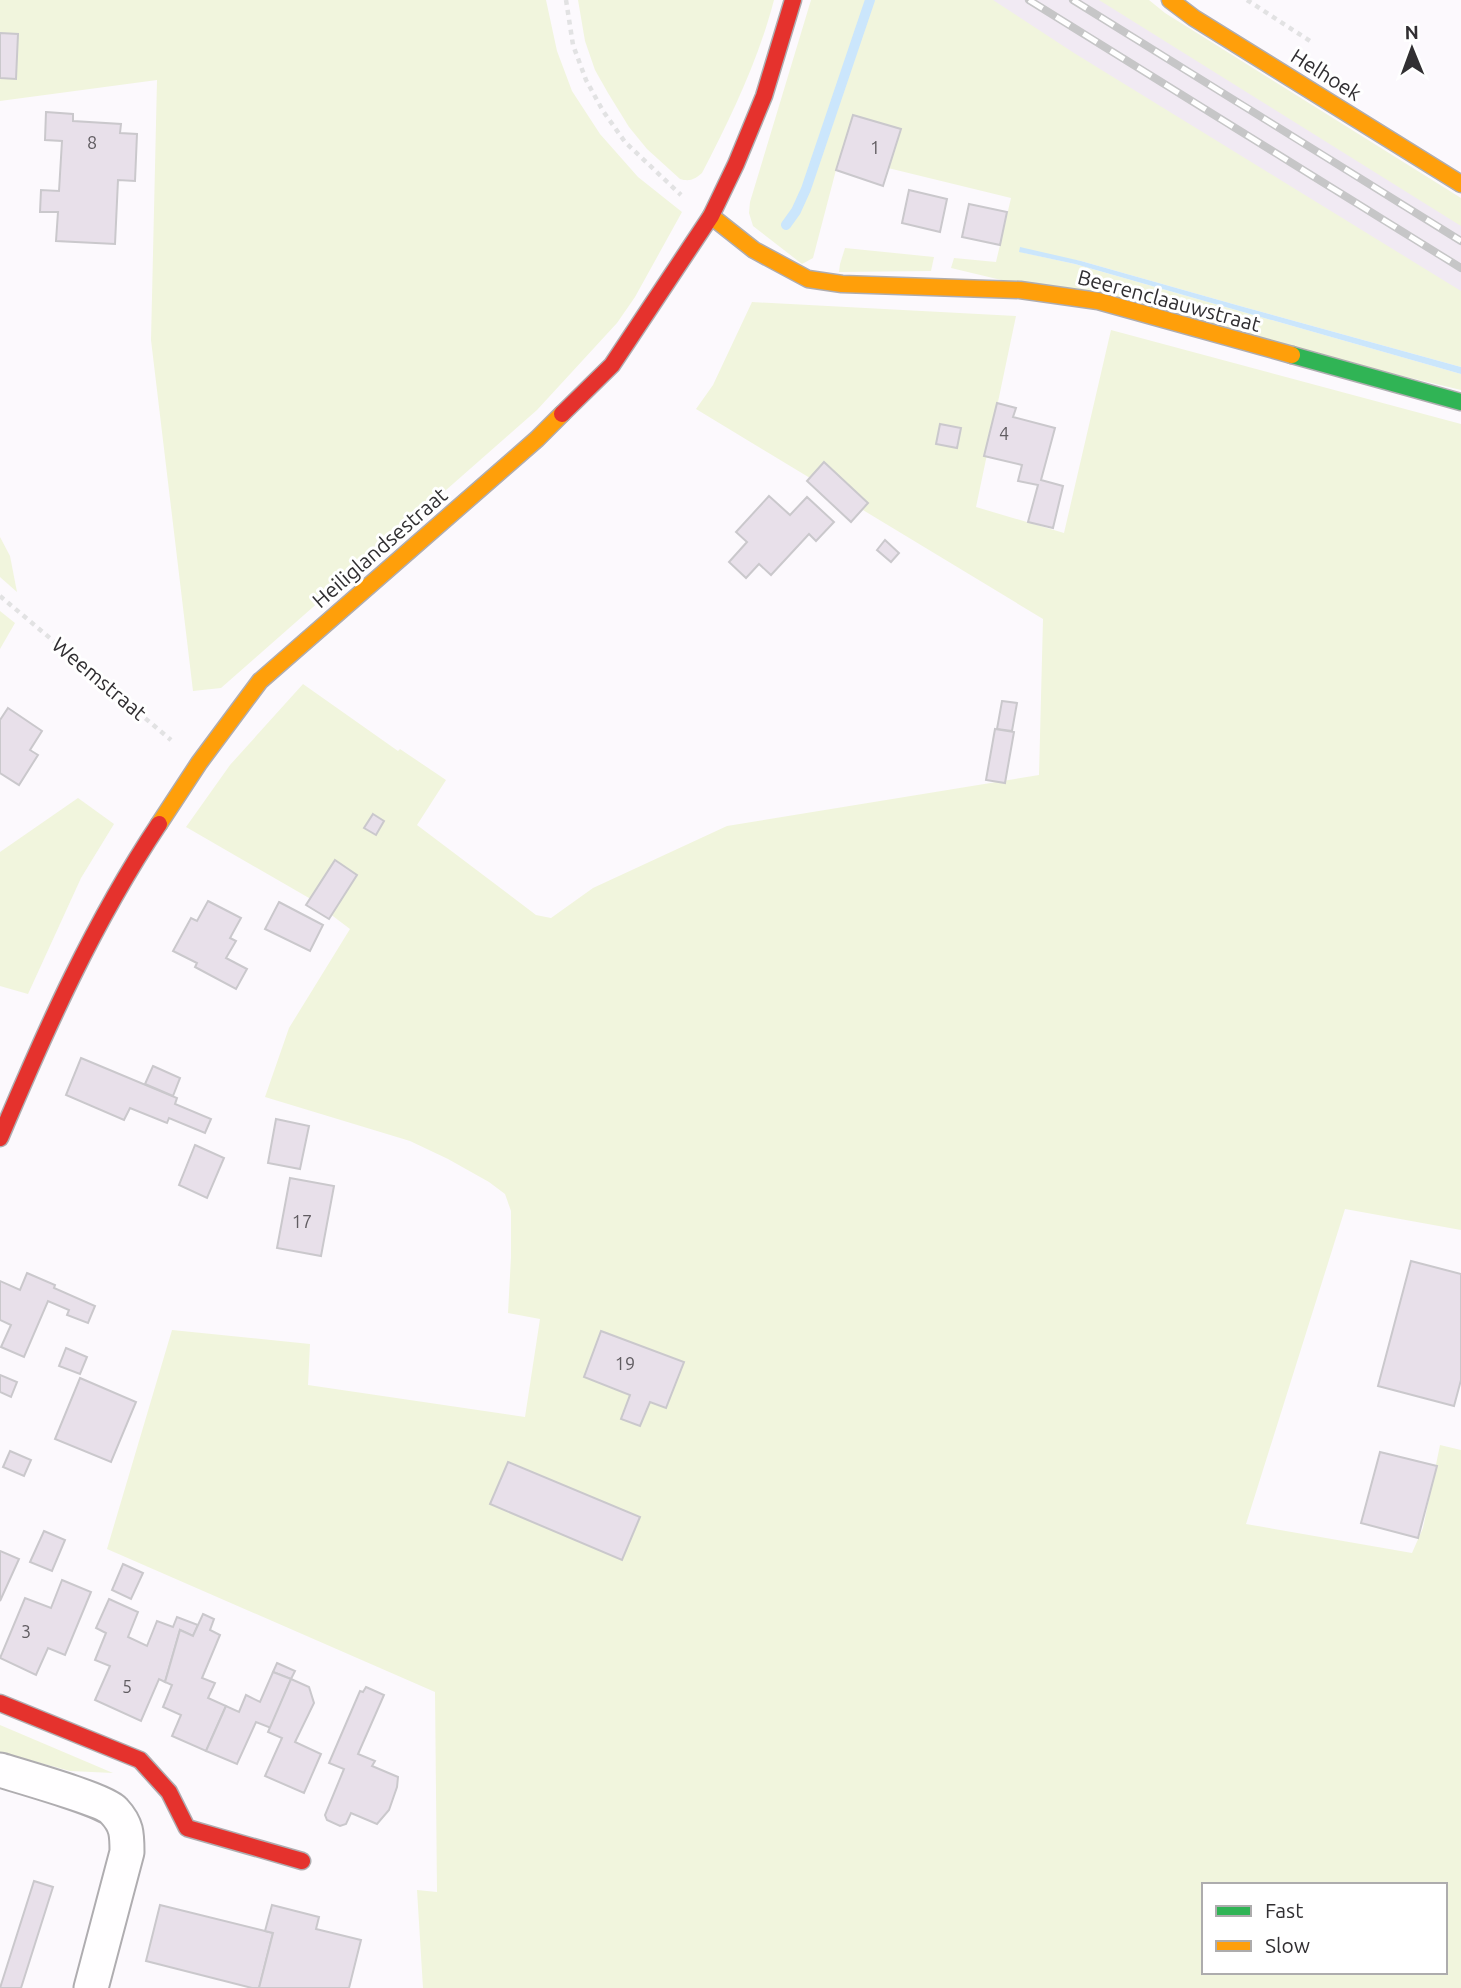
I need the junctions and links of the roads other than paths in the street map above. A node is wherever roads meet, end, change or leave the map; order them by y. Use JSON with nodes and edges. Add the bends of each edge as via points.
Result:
{"nodes":[{"id":1,"x":793,"y":0,"type":"edge"},
{"id":2,"x":1170,"y":0,"type":"edge"},
{"id":3,"x":1461,"y":184,"type":"edge"},
{"id":4,"x":710,"y":216,"type":"junction"},
{"id":5,"x":1461,"y":402,"type":"edge"},
{"id":6,"x":0,"y":1138,"type":"edge"},
{"id":7,"x":0,"y":1703,"type":"edge"},
{"id":8,"x":0,"y":1770,"type":"edge"},
{"id":9,"x":302,"y":1861,"type":"dead end"},
{"id":10,"x":91,"y":1988,"type":"edge"}],
"edges":[{"from":1,"to":4,"type":"street","name":"Heiliglandsestraat","via":[[764,96]]},
{"from":2,"to":3,"type":"street","name":"Helhoek"},
{"from":4,"to":5,"type":"street","name":"Beerenclaauwstraat","via":[[754,250],[808,279],[1020,290],[1098,301]]},
{"from":4,"to":6,"type":"street","name":"Heiliglandsestraat","via":[[612,365],[537,439],[260,681],[127,872],[83,954]]},
{"from":7,"to":9,"type":"street","via":[[140,1760],[169,1792],[187,1828]]},
{"from":8,"to":10,"type":"street","via":[[113,1808],[127,1830],[127,1852]]}]}
